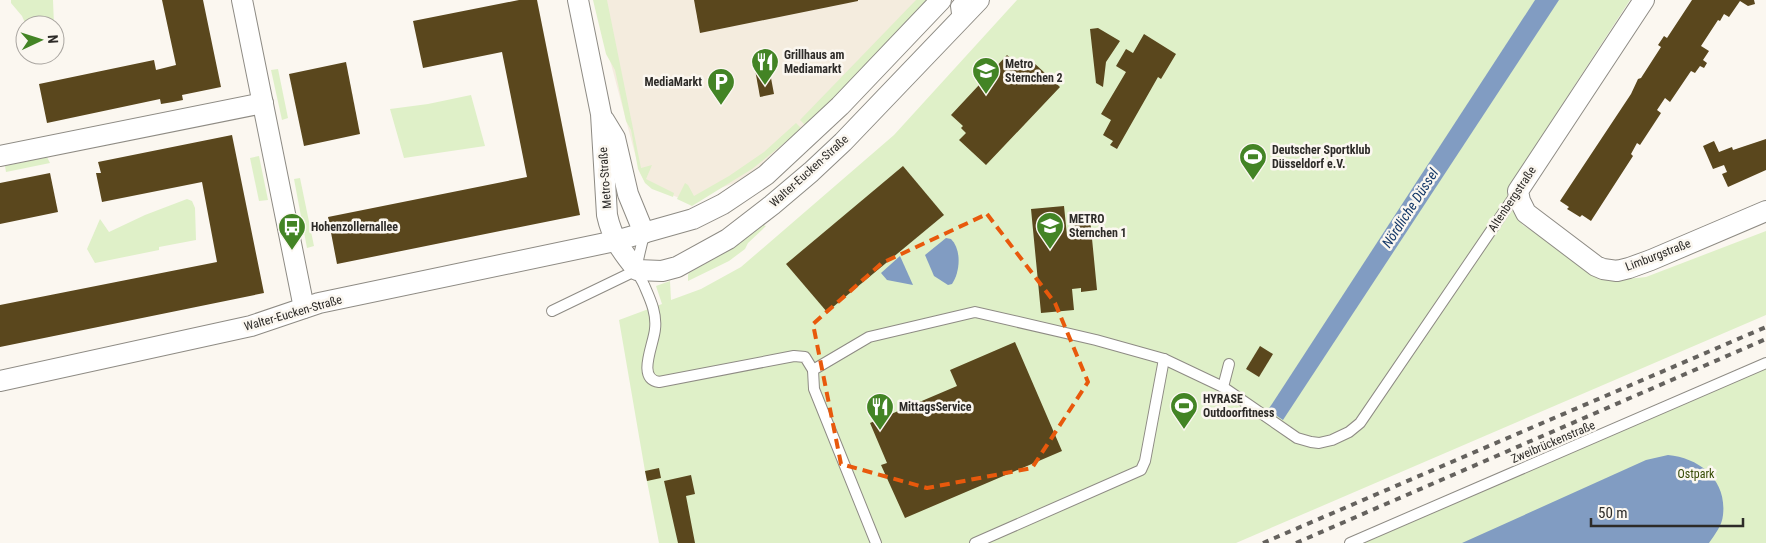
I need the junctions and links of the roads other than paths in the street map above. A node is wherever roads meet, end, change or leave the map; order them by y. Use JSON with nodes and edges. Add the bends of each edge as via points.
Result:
{"nodes":[{"id":1,"x":242,"y":0,"type":"edge"},
{"id":2,"x":578,"y":0,"type":"edge"},
{"id":3,"x":941,"y":0,"type":"edge"},
{"id":4,"x":961,"y":0,"type":"edge"},
{"id":5,"x":979,"y":0,"type":"edge"},
{"id":6,"x":1644,"y":0,"type":"edge"},
{"id":7,"x":958,"y":22,"type":"junction"},
{"id":8,"x":263,"y":103,"type":"junction"},
{"id":9,"x":600,"y":114,"type":"junction"},
{"id":10,"x":0,"y":156,"type":"edge"},
{"id":11,"x":1518,"y":191,"type":"junction"},
{"id":12,"x":1766,"y":211,"type":"edge"},
{"id":13,"x":644,"y":233,"type":"junction"},
{"id":14,"x":615,"y":241,"type":"junction"},
{"id":15,"x":637,"y":270,"type":"junction"},
{"id":16,"x":304,"y":308,"type":"junction"},
{"id":17,"x":552,"y":311,"type":"dead end"},
{"id":18,"x":1164,"y":359,"type":"junction"},
{"id":19,"x":1766,"y":363,"type":"edge"},
{"id":20,"x":1229,"y":364,"type":"dead end"},
{"id":21,"x":813,"y":370,"type":"junction"},
{"id":22,"x":0,"y":381,"type":"edge"},
{"id":23,"x":1223,"y":387,"type":"junction"},
{"id":24,"x":876,"y":543,"type":"edge"},
{"id":25,"x":976,"y":543,"type":"edge"},
{"id":26,"x":1350,"y":543,"type":"edge"}],
"edges":[{"from":1,"to":8,"type":"street"},
{"from":2,"to":9,"type":"street","name":"Metro-Straße"},
{"from":3,"to":13,"type":"street","name":"Walter-Eucken-Straße","via":[[840,106],[766,175],[694,219]]},
{"from":4,"to":7,"type":"lane","via":[[956,6]]},
{"from":5,"to":7,"type":"street","name":"Walter-Eucken-Straße"},
{"from":6,"to":11,"type":"street","name":"Altenbergstraße"},
{"from":7,"to":15,"type":"street","name":"Walter-Eucken-Straße","via":[[843,142],[743,228],[677,266],[662,271]]},
{"from":8,"to":10,"type":"street"},
{"from":8,"to":16,"type":"street"},
{"from":9,"to":13,"type":"street","name":"Metro-Straße","via":[[615,138],[628,194]]},
{"from":9,"to":14,"type":"street","name":"Metro-Straße","via":[[607,215]]},
{"from":11,"to":12,"type":"street","name":"Limburgstraße","via":[[1526,213],[1596,266],[1617,271]]},
{"from":11,"to":23,"type":"lane","name":"Altenbergstraße","via":[[1360,423],[1349,432],[1319,443],[1296,438]]},
{"from":13,"to":14,"type":"street","name":"Walter-Eucken-Straße"},
{"from":13,"to":15,"type":"lane"},
{"from":14,"to":15,"type":"street"},
{"from":14,"to":16,"type":"street","name":"Walter-Eucken-Straße"},
{"from":15,"to":17,"type":"lane"},
{"from":15,"to":21,"type":"lane","via":[[656,320],[647,367],[648,376],[653,381],[794,356],[805,357]]},
{"from":16,"to":22,"type":"street","name":"Walter-Eucken-Straße","via":[[251,326]]},
{"from":18,"to":21,"type":"lane","name":"Altenbergstraße","via":[[975,312],[869,337]]},
{"from":18,"to":23,"type":"lane","name":"Altenbergstraße"},
{"from":18,"to":25,"type":"lane","via":[[1141,470]]},
{"from":19,"to":26,"type":"lane","name":"Zweibrückenstraße"},
{"from":20,"to":23,"type":"lane"},
{"from":21,"to":24,"type":"lane","via":[[814,388]]}]}
